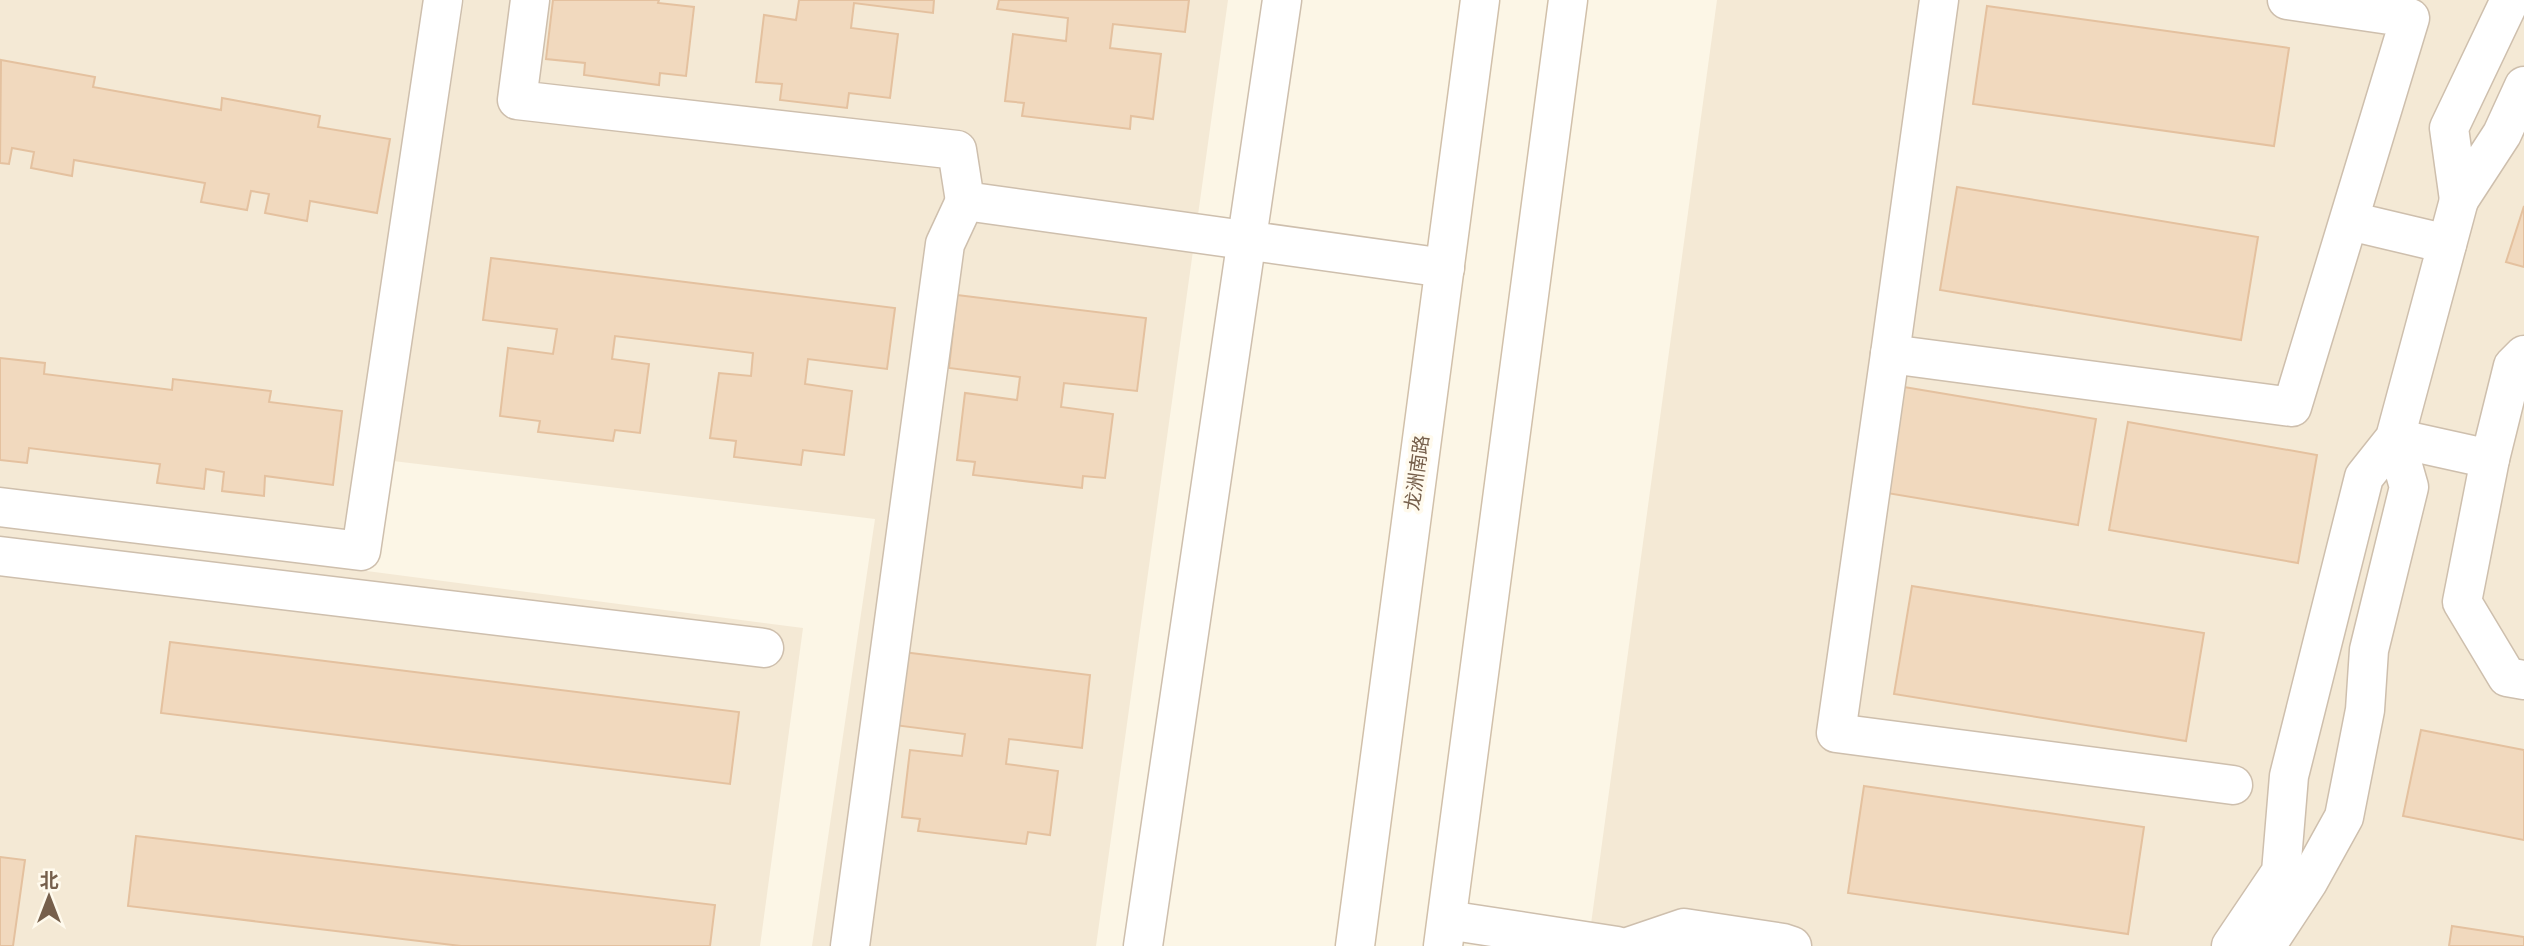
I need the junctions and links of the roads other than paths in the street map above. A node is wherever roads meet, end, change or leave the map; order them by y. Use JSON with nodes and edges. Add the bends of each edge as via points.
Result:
{"nodes":[{"id":1,"x":443,"y":0,"type":"edge"},
{"id":2,"x":530,"y":0,"type":"edge"},
{"id":3,"x":1282,"y":0,"type":"edge"},
{"id":4,"x":1480,"y":0,"type":"edge"},
{"id":5,"x":1568,"y":0,"type":"edge"},
{"id":6,"x":1939,"y":0,"type":"edge"},
{"id":7,"x":2287,"y":0,"type":"edge"},
{"id":8,"x":2510,"y":0,"type":"edge"},
{"id":9,"x":2524,"y":86,"type":"edge"},
{"id":10,"x":2459,"y":200,"type":"junction"},
{"id":11,"x":965,"y":201,"type":"junction"},
{"id":12,"x":2350,"y":222,"type":"junction"},
{"id":13,"x":1247,"y":240,"type":"junction"},
{"id":14,"x":2447,"y":244,"type":"junction"},
{"id":15,"x":1445,"y":268,"type":"junction"},
{"id":16,"x":1890,"y":354,"type":"junction"},
{"id":17,"x":2524,"y":355,"type":"edge"},
{"id":18,"x":2395,"y":438,"type":"junction"},
{"id":19,"x":2490,"y":459,"type":"junction"},
{"id":20,"x":0,"y":507,"type":"edge"},
{"id":21,"x":0,"y":556,"type":"edge"},
{"id":22,"x":764,"y":648,"type":"dead end"},
{"id":23,"x":2524,"y":680,"type":"edge"},
{"id":24,"x":2233,"y":785,"type":"dead end"},
{"id":25,"x":1445,"y":933,"type":"edge"},
{"id":26,"x":850,"y":946,"type":"edge"},
{"id":27,"x":1143,"y":946,"type":"edge"},
{"id":28,"x":1355,"y":946,"type":"edge"},
{"id":29,"x":1617,"y":946,"type":"edge"},
{"id":30,"x":1631,"y":946,"type":"edge"},
{"id":31,"x":1793,"y":946,"type":"edge"},
{"id":32,"x":2231,"y":946,"type":"edge"},
{"id":33,"x":2266,"y":946,"type":"edge"}],
"edges":[{"from":1,"to":20,"type":"street","via":[[361,551]]},
{"from":2,"to":11,"type":"street","via":[[517,100],[957,150]]},
{"from":3,"to":13,"type":"street"},
{"from":4,"to":15,"type":"street","name":"龙洲南路"},
{"from":5,"to":25,"type":"street"},
{"from":6,"to":16,"type":"street"},
{"from":7,"to":12,"type":"street","via":[[2410,18]]},
{"from":8,"to":10,"type":"street","via":[[2449,128]]},
{"from":9,"to":10,"type":"street","via":[[2502,134]]},
{"from":10,"to":14,"type":"street"},
{"from":11,"to":13,"type":"street"},
{"from":11,"to":26,"type":"street","via":[[945,244]]},
{"from":12,"to":14,"type":"street"},
{"from":12,"to":16,"type":"street","via":[[2292,407]]},
{"from":13,"to":15,"type":"street"},
{"from":13,"to":27,"type":"street"},
{"from":14,"to":18,"type":"street"},
{"from":15,"to":28,"type":"street","name":"龙洲南路"},
{"from":16,"to":24,"type":"street","via":[[1836,733]]},
{"from":17,"to":19,"type":"street","via":[[2514,366]]},
{"from":18,"to":19,"type":"street"},
{"from":18,"to":32,"type":"street","via":[[2364,477],[2289,776],[2281,872]]},
{"from":18,"to":33,"type":"street","via":[[2409,487],[2369,650],[2365,710],[2344,817]]},
{"from":19,"to":23,"type":"street","via":[[2462,602],[2507,677]]},
{"from":21,"to":22,"type":"street"},
{"from":25,"to":29,"type":"street"},
{"from":30,"to":31,"type":"street","via":[[1685,928]]}]}
